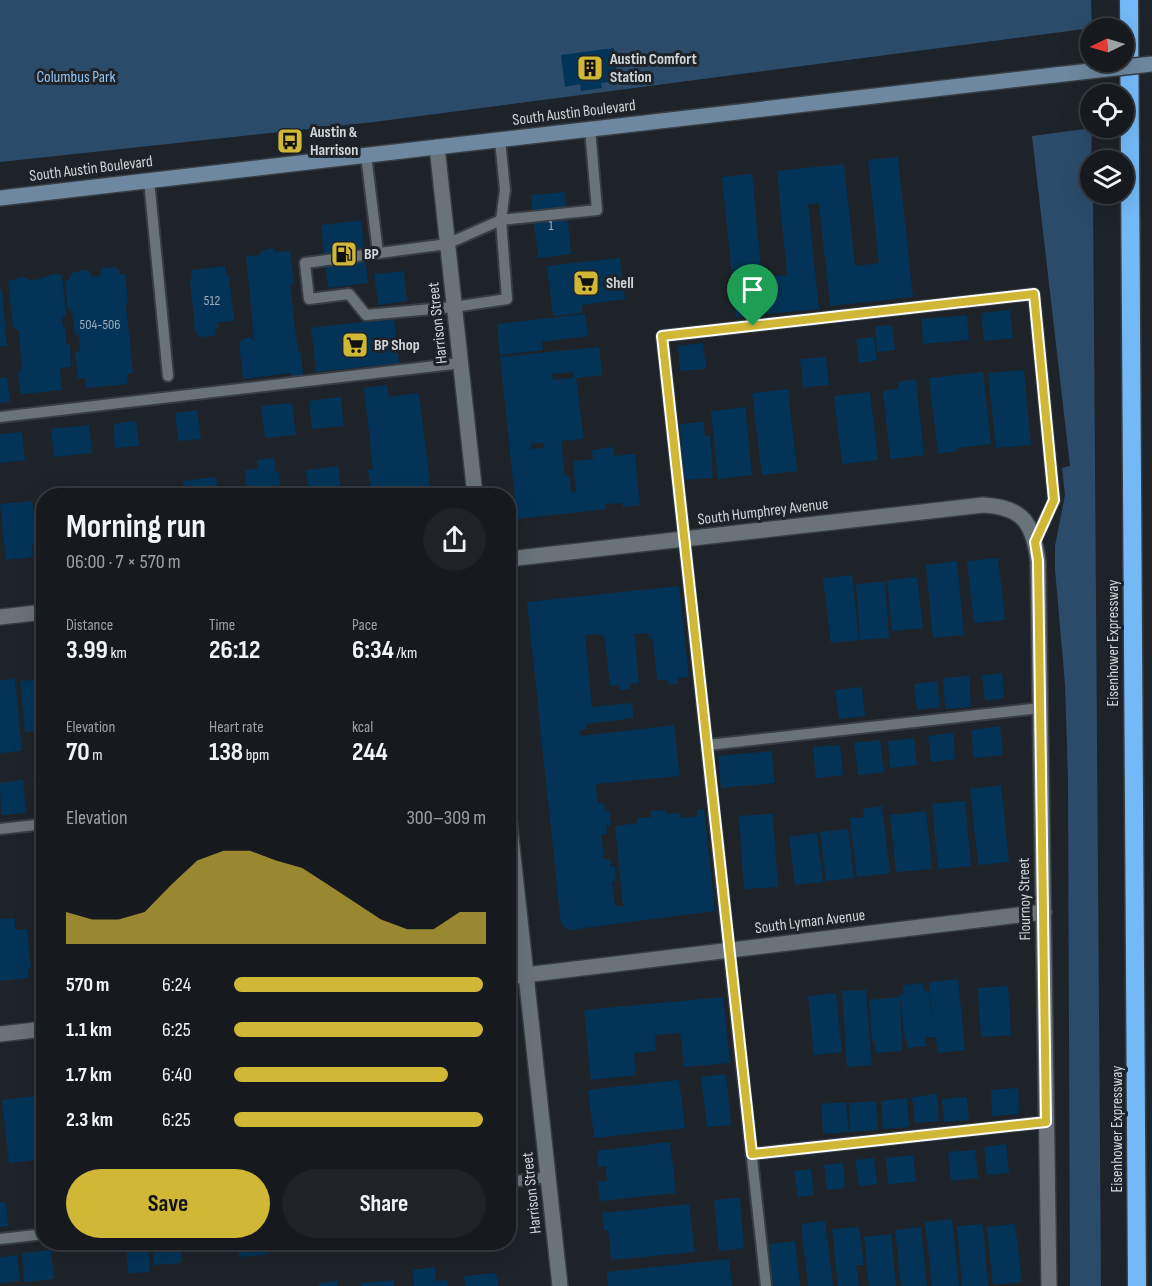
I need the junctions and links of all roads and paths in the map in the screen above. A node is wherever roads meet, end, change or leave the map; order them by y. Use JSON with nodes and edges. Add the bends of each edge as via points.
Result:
{"nodes":[{"id":1,"x":1129,"y":0,"type":"edge"},
{"id":2,"x":1152,"y":64,"type":"edge"},
{"id":3,"x":590,"y":129,"type":"junction"},
{"id":4,"x":500,"y":140,"type":"junction"},
{"id":5,"x":437,"y":147,"type":"junction"},
{"id":6,"x":366,"y":155,"type":"junction"},
{"id":7,"x":149,"y":180,"type":"junction"},
{"id":8,"x":0,"y":198,"type":"edge"},
{"id":9,"x":501,"y":220,"type":"junction"},
{"id":10,"x":447,"y":244,"type":"junction"},
{"id":11,"x":378,"y":254,"type":"junction"},
{"id":12,"x":454,"y":307,"type":"junction"},
{"id":13,"x":460,"y":363,"type":"junction"},
{"id":14,"x":168,"y":376,"type":"dead end"},
{"id":15,"x":0,"y":417,"type":"edge"},
{"id":16,"x":474,"y":488,"type":"edge"},
{"id":17,"x":1020,"y":515,"type":"joint"},
{"id":18,"x":685,"y":539,"type":"junction"},
{"id":19,"x":1035,"y":542,"type":"junction"},
{"id":20,"x":516,"y":558,"type":"edge"},
{"id":21,"x":36,"y":613,"type":"edge"},
{"id":22,"x":0,"y":617,"type":"edge"},
{"id":23,"x":1040,"y":708,"type":"junction"},
{"id":24,"x":708,"y":745,"type":"junction"},
{"id":25,"x":36,"y":825,"type":"edge"},
{"id":26,"x":0,"y":829,"type":"edge"},
{"id":27,"x":516,"y":883,"type":"edge"},
{"id":28,"x":1044,"y":912,"type":"junction"},
{"id":29,"x":730,"y":950,"type":"junction"},
{"id":30,"x":526,"y":975,"type":"junction"},
{"id":31,"x":516,"y":976,"type":"edge"},
{"id":32,"x":36,"y":1030,"type":"edge"},
{"id":33,"x":0,"y":1034,"type":"edge"},
{"id":34,"x":1046,"y":1122,"type":"junction"},
{"id":35,"x":752,"y":1154,"type":"junction"},
{"id":36,"x":548,"y":1177,"type":"junction"},
{"id":37,"x":516,"y":1181,"type":"edge"},
{"id":38,"x":36,"y":1235,"type":"edge"},
{"id":39,"x":0,"y":1239,"type":"edge"},
{"id":40,"x":560,"y":1286,"type":"edge"},
{"id":41,"x":766,"y":1286,"type":"edge"},
{"id":42,"x":1048,"y":1286,"type":"edge"},
{"id":43,"x":1137,"y":1286,"type":"edge"}],
"edges":[{"from":1,"to":43,"type":"highway","name":"Eisenhower Expressway"},
{"from":2,"to":3,"type":"street","name":"South Austin Boulevard","bridge":true},
{"from":3,"to":4,"type":"street","name":"South Austin Boulevard"},
{"from":3,"to":9,"type":"lane","via":[[597,210]]},
{"from":4,"to":5,"type":"street","name":"South Austin Boulevard"},
{"from":4,"to":9,"type":"lane","via":[[505,190]]},
{"from":5,"to":6,"type":"street","name":"South Austin Boulevard"},
{"from":5,"to":10,"type":"street","name":"Harrison Street"},
{"from":6,"to":7,"type":"street","name":"South Austin Boulevard"},
{"from":6,"to":11,"type":"lane"},
{"from":7,"to":8,"type":"street","name":"South Austin Boulevard"},
{"from":7,"to":14,"type":"lane"},
{"from":9,"to":10,"type":"lane"},
{"from":9,"to":12,"type":"lane","via":[[507,299]]},
{"from":10,"to":11,"type":"lane"},
{"from":10,"to":12,"type":"street","name":"Harrison Street"},
{"from":11,"to":12,"type":"lane","via":[[305,263],[309,299],[349,294],[366,315]]},
{"from":12,"to":13,"type":"street","name":"Harrison Street"},
{"from":13,"to":15,"type":"lane"},
{"from":13,"to":16,"type":"street","name":"Harrison Street"},
{"from":17,"to":18,"type":"street","name":"South Humphrey Avenue","via":[[1001,506],[983,505]]},
{"from":17,"to":19,"type":"street","name":"Flournoy Street","via":[[1030,526]]},
{"from":18,"to":19,"type":"lane","via":[[662,336],[1034,294],[1054,500]]},
{"from":18,"to":20,"type":"street","name":"South Humphrey Avenue"},
{"from":18,"to":24,"type":"lane"},
{"from":19,"to":23,"type":"street","name":"Flournoy Street"},
{"from":21,"to":22,"type":"street"},
{"from":23,"to":24,"type":"lane"},
{"from":23,"to":28,"type":"street","name":"Flournoy Street"},
{"from":24,"to":29,"type":"lane"},
{"from":25,"to":26,"type":"lane"},
{"from":27,"to":30,"type":"street","name":"Harrison Street"},
{"from":28,"to":29,"type":"street","name":"South Lyman Avenue"},
{"from":28,"to":34,"type":"street","name":"Flournoy Street"},
{"from":29,"to":30,"type":"street","name":"South Lyman Avenue"},
{"from":29,"to":35,"type":"lane"},
{"from":30,"to":31,"type":"street","name":"South Lyman Avenue"},
{"from":30,"to":36,"type":"street","name":"Harrison Street"},
{"from":32,"to":33,"type":"street"},
{"from":34,"to":35,"type":"lane"},
{"from":34,"to":42,"type":"street","name":"Flournoy Street"},
{"from":35,"to":41,"type":"lane"},
{"from":36,"to":37,"type":"lane"},
{"from":36,"to":40,"type":"street","name":"Harrison Street"},
{"from":38,"to":39,"type":"lane"}]}
